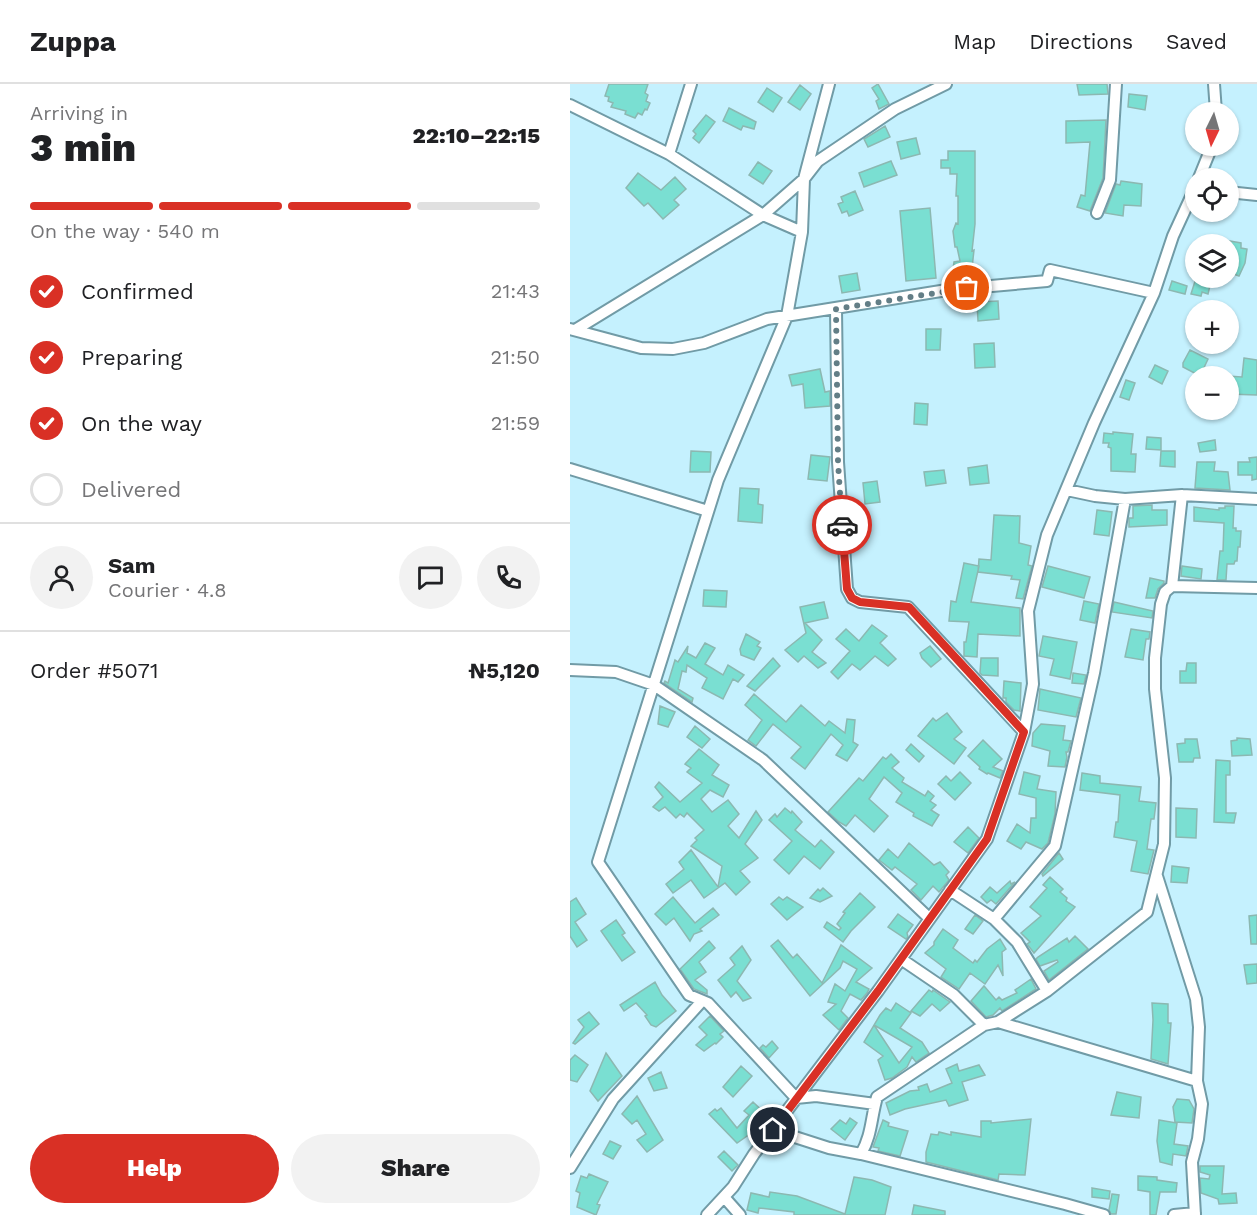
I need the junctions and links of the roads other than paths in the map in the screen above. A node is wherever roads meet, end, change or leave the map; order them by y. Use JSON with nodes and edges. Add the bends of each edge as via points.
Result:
{"nodes":[{"id":1,"x":692,"y":84,"type":"edge"},
{"id":2,"x":829,"y":84,"type":"edge"},
{"id":3,"x":946,"y":84,"type":"edge"},
{"id":4,"x":1116,"y":84,"type":"edge"},
{"id":5,"x":1214,"y":84,"type":"edge"},
{"id":6,"x":1215,"y":102,"type":"edge"},
{"id":7,"x":570,"y":105,"type":"edge"},
{"id":8,"x":669,"y":154,"type":"junction"},
{"id":9,"x":804,"y":179,"type":"junction"},
{"id":10,"x":1239,"y":193,"type":"edge"},
{"id":11,"x":1257,"y":195,"type":"edge"},
{"id":12,"x":1185,"y":210,"type":"edge"},
{"id":13,"x":1097,"y":213,"type":"dead end"},
{"id":14,"x":763,"y":215,"type":"junction"},
{"id":15,"x":802,"y":232,"type":"junction"},
{"id":16,"x":1154,"y":293,"type":"junction"},
{"id":17,"x":836,"y":309,"type":"junction"},
{"id":18,"x":787,"y":316,"type":"junction"},
{"id":19,"x":573,"y":330,"type":"edge"},
{"id":20,"x":571,"y":473,"type":"edge"},
{"id":21,"x":1067,"y":490,"type":"junction"},
{"id":22,"x":1182,"y":495,"type":"junction"},
{"id":23,"x":1125,"y":499,"type":"junction"},
{"id":24,"x":1257,"y":499,"type":"edge"},
{"id":25,"x":708,"y":511,"type":"junction"},
{"id":26,"x":1172,"y":586,"type":"junction"},
{"id":27,"x":1257,"y":588,"type":"edge"},
{"id":28,"x":570,"y":670,"type":"edge"},
{"id":29,"x":654,"y":685,"type":"junction"},
{"id":30,"x":1024,"y":732,"type":"junction"},
{"id":31,"x":1157,"y":875,"type":"junction"},
{"id":32,"x":950,"y":890,"type":"junction"},
{"id":33,"x":929,"y":918,"type":"junction"},
{"id":34,"x":994,"y":919,"type":"junction"},
{"id":35,"x":901,"y":959,"type":"junction"},
{"id":36,"x":1047,"y":991,"type":"junction"},
{"id":37,"x":702,"y":1001,"type":"junction"},
{"id":38,"x":998,"y":1022,"type":"junction"},
{"id":39,"x":984,"y":1025,"type":"junction"},
{"id":40,"x":1197,"y":1081,"type":"junction"},
{"id":41,"x":795,"y":1098,"type":"junction"},
{"id":42,"x":875,"y":1104,"type":"junction"},
{"id":43,"x":773,"y":1130,"type":"junction"},
{"id":44,"x":574,"y":1153,"type":"edge"},
{"id":45,"x":861,"y":1154,"type":"junction"},
{"id":46,"x":570,"y":1168,"type":"edge"},
{"id":47,"x":724,"y":1197,"type":"junction"},
{"id":48,"x":1195,"y":1214,"type":"edge"},
{"id":49,"x":707,"y":1215,"type":"edge"},
{"id":50,"x":740,"y":1215,"type":"edge"},
{"id":51,"x":1104,"y":1215,"type":"edge"},
{"id":52,"x":1174,"y":1215,"type":"edge"}],
"edges":[{"from":1,"to":8,"type":"street"},
{"from":2,"to":9,"type":"street"},
{"from":3,"to":9,"type":"street","via":[[895,109],[818,161]]},
{"from":4,"to":13,"type":"street","via":[[1110,180]]},
{"from":5,"to":6,"type":"street"},
{"from":7,"to":8,"type":"street"},
{"from":8,"to":14,"type":"street"},
{"from":9,"to":14,"type":"street"},
{"from":9,"to":15,"type":"street"},
{"from":10,"to":11,"type":"street"},
{"from":12,"to":16,"type":"street"},
{"from":14,"to":15,"type":"street"},
{"from":14,"to":19,"type":"street"},
{"from":15,"to":18,"type":"street"},
{"from":16,"to":17,"type":"street","via":[[1050,270],[1047,281],[947,290]]},
{"from":16,"to":21,"type":"street"},
{"from":17,"to":18,"type":"street"},
{"from":17,"to":30,"type":"street","via":[[838,462],[847,589],[860,602],[909,607]]},
{"from":18,"to":19,"type":"street","via":[[767,319],[704,344],[673,349],[641,348]]},
{"from":18,"to":25,"type":"street"},
{"from":20,"to":25,"type":"street"},
{"from":21,"to":23,"type":"street"},
{"from":21,"to":30,"type":"street","via":[[1047,535],[1028,611],[1033,684]]},
{"from":22,"to":23,"type":"street"},
{"from":22,"to":24,"type":"street"},
{"from":22,"to":26,"type":"street"},
{"from":23,"to":34,"type":"street","via":[[1094,673],[1055,846]]},
{"from":25,"to":29,"type":"street"},
{"from":26,"to":27,"type":"street"},
{"from":26,"to":31,"type":"street","via":[[1161,604],[1155,658],[1165,778],[1164,844]]},
{"from":28,"to":29,"type":"street","via":[[616,672]]},
{"from":29,"to":33,"type":"street","via":[[763,760]]},
{"from":29,"to":37,"type":"street","via":[[598,862],[689,995]]},
{"from":30,"to":32,"type":"street","via":[[987,839]]},
{"from":31,"to":36,"type":"street","via":[[1147,912]]},
{"from":31,"to":40,"type":"street","via":[[1196,999]]},
{"from":32,"to":33,"type":"street"},
{"from":32,"to":34,"type":"street"},
{"from":33,"to":35,"type":"street"},
{"from":34,"to":36,"type":"street","via":[[1017,942]]},
{"from":35,"to":39,"type":"street","via":[[954,995]]},
{"from":35,"to":41,"type":"street"},
{"from":36,"to":38,"type":"street"},
{"from":37,"to":41,"type":"street"},
{"from":37,"to":44,"type":"street","via":[[613,1099]]},
{"from":38,"to":39,"type":"street"},
{"from":38,"to":40,"type":"street"},
{"from":39,"to":42,"type":"street","via":[[877,1097]]},
{"from":40,"to":48,"type":"street","via":[[1202,1104],[1192,1162]]},
{"from":41,"to":42,"type":"street","via":[[816,1096]]},
{"from":41,"to":43,"type":"street"},
{"from":42,"to":45,"type":"street","via":[[872,1130]]},
{"from":43,"to":45,"type":"street"},
{"from":43,"to":47,"type":"street"},
{"from":44,"to":46,"type":"street"},
{"from":45,"to":51,"type":"street"},
{"from":47,"to":49,"type":"street"},
{"from":47,"to":50,"type":"street"},
{"from":48,"to":52,"type":"street"}]}
